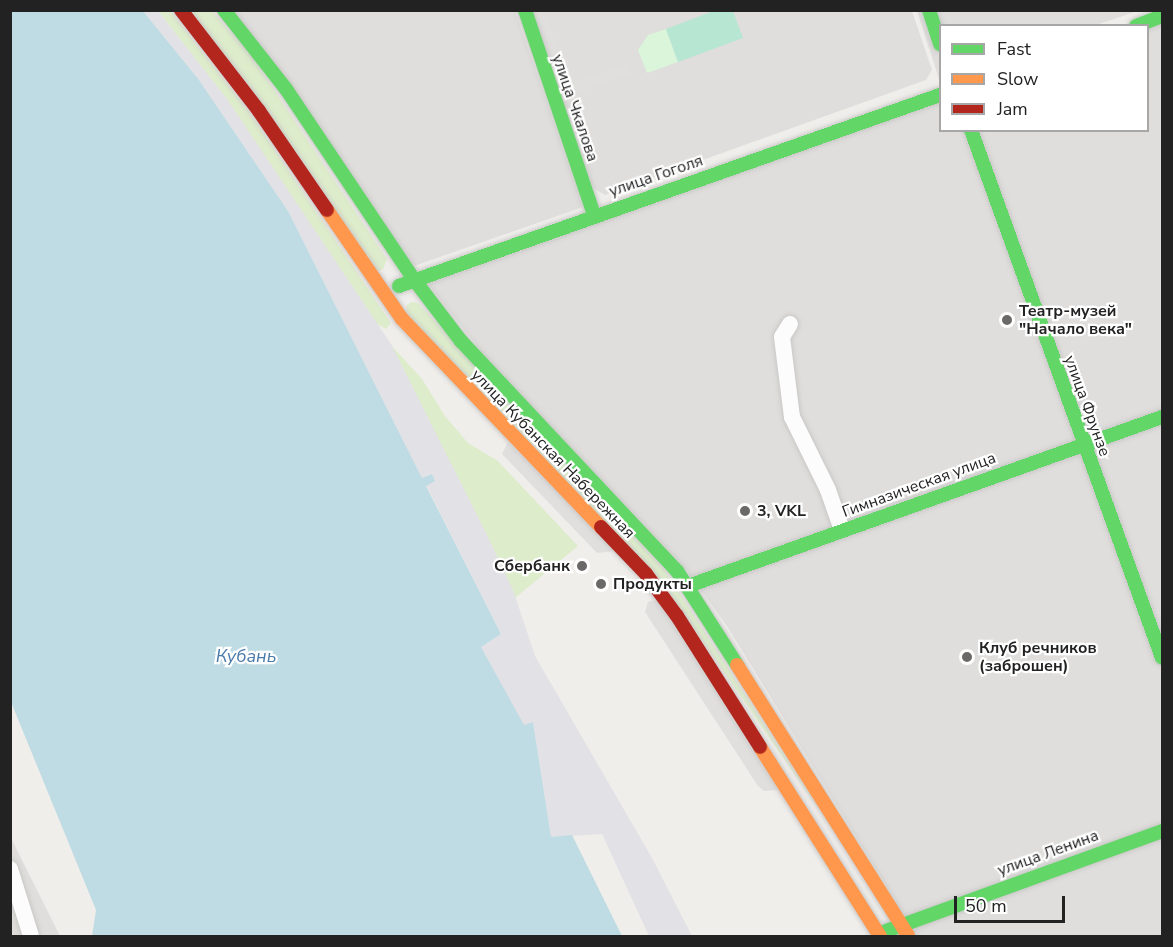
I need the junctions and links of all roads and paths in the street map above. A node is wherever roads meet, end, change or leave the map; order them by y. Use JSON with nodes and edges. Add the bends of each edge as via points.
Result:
{"nodes":[{"id":1,"x":181,"y":10,"type":"edge"},
{"id":2,"x":224,"y":10,"type":"edge"},
{"id":3,"x":525,"y":10,"type":"edge"},
{"id":4,"x":929,"y":10,"type":"edge"},
{"id":5,"x":1162,"y":16,"type":"edge"},
{"id":6,"x":1141,"y":24,"type":"edge"},
{"id":7,"x":939,"y":41,"type":"edge"},
{"id":8,"x":939,"y":94,"type":"edge"},
{"id":9,"x":972,"y":132,"type":"edge"},
{"id":10,"x":594,"y":215,"type":"junction"},
{"id":11,"x":413,"y":278,"type":"junction"},
{"id":12,"x":384,"y":295,"type":"junction"},
{"id":13,"x":790,"y":324,"type":"dead end"},
{"id":14,"x":1162,"y":417,"type":"edge"},
{"id":15,"x":1083,"y":444,"type":"junction"},
{"id":16,"x":842,"y":530,"type":"junction"},
{"id":17,"x":688,"y":586,"type":"junction"},
{"id":18,"x":1162,"y":658,"type":"edge"},
{"id":19,"x":1162,"y":831,"type":"edge"},
{"id":20,"x":10,"y":869,"type":"edge"},
{"id":21,"x":900,"y":923,"type":"junction"},
{"id":22,"x":879,"y":935,"type":"edge"},
{"id":23,"x":31,"y":936,"type":"edge"},
{"id":24,"x":908,"y":936,"type":"edge"}],
"edges":[{"from":1,"to":12,"type":"main road","name":"улица Кубанская Набережная","via":[[259,111]]},
{"from":2,"to":11,"type":"main road","name":"улица Кубанская Набережная","via":[[286,89]]},
{"from":3,"to":10,"type":"main road","name":"улица Чкалова"},
{"from":4,"to":7,"type":"main road"},
{"from":5,"to":6,"type":"main road"},
{"from":8,"to":10,"type":"main road","name":"улица Гоголя"},
{"from":9,"to":15,"type":"main road","name":"улица Фрунзе"},
{"from":10,"to":11,"type":"main road","name":"улица Гоголя"},
{"from":11,"to":12,"type":"main road","name":"улица Гоголя"},
{"from":11,"to":17,"type":"main road","name":"улица Кубанская Набережная","via":[[460,341]]},
{"from":12,"to":22,"type":"main road","name":"улица Кубанская Набережная","via":[[428,348],[646,574]]},
{"from":13,"to":16,"type":"street","via":[[782,337],[792,417],[828,490]]},
{"from":14,"to":15,"type":"main road","name":"Гимназическая улица"},
{"from":15,"to":16,"type":"main road","name":"Гимназическая улица"},
{"from":15,"to":18,"type":"main road","name":"улица Фрунзе"},
{"from":16,"to":17,"type":"main road","name":"Гимназическая улица"},
{"from":17,"to":21,"type":"main road","name":"улица Кубанская Набережная"},
{"from":19,"to":21,"type":"main road","name":"улица Ленина"},
{"from":20,"to":23,"type":"street"},
{"from":21,"to":22,"type":"main road","name":"улица Ленина"},
{"from":21,"to":24,"type":"main road","name":"улица Кубанская Набережная"}]}
